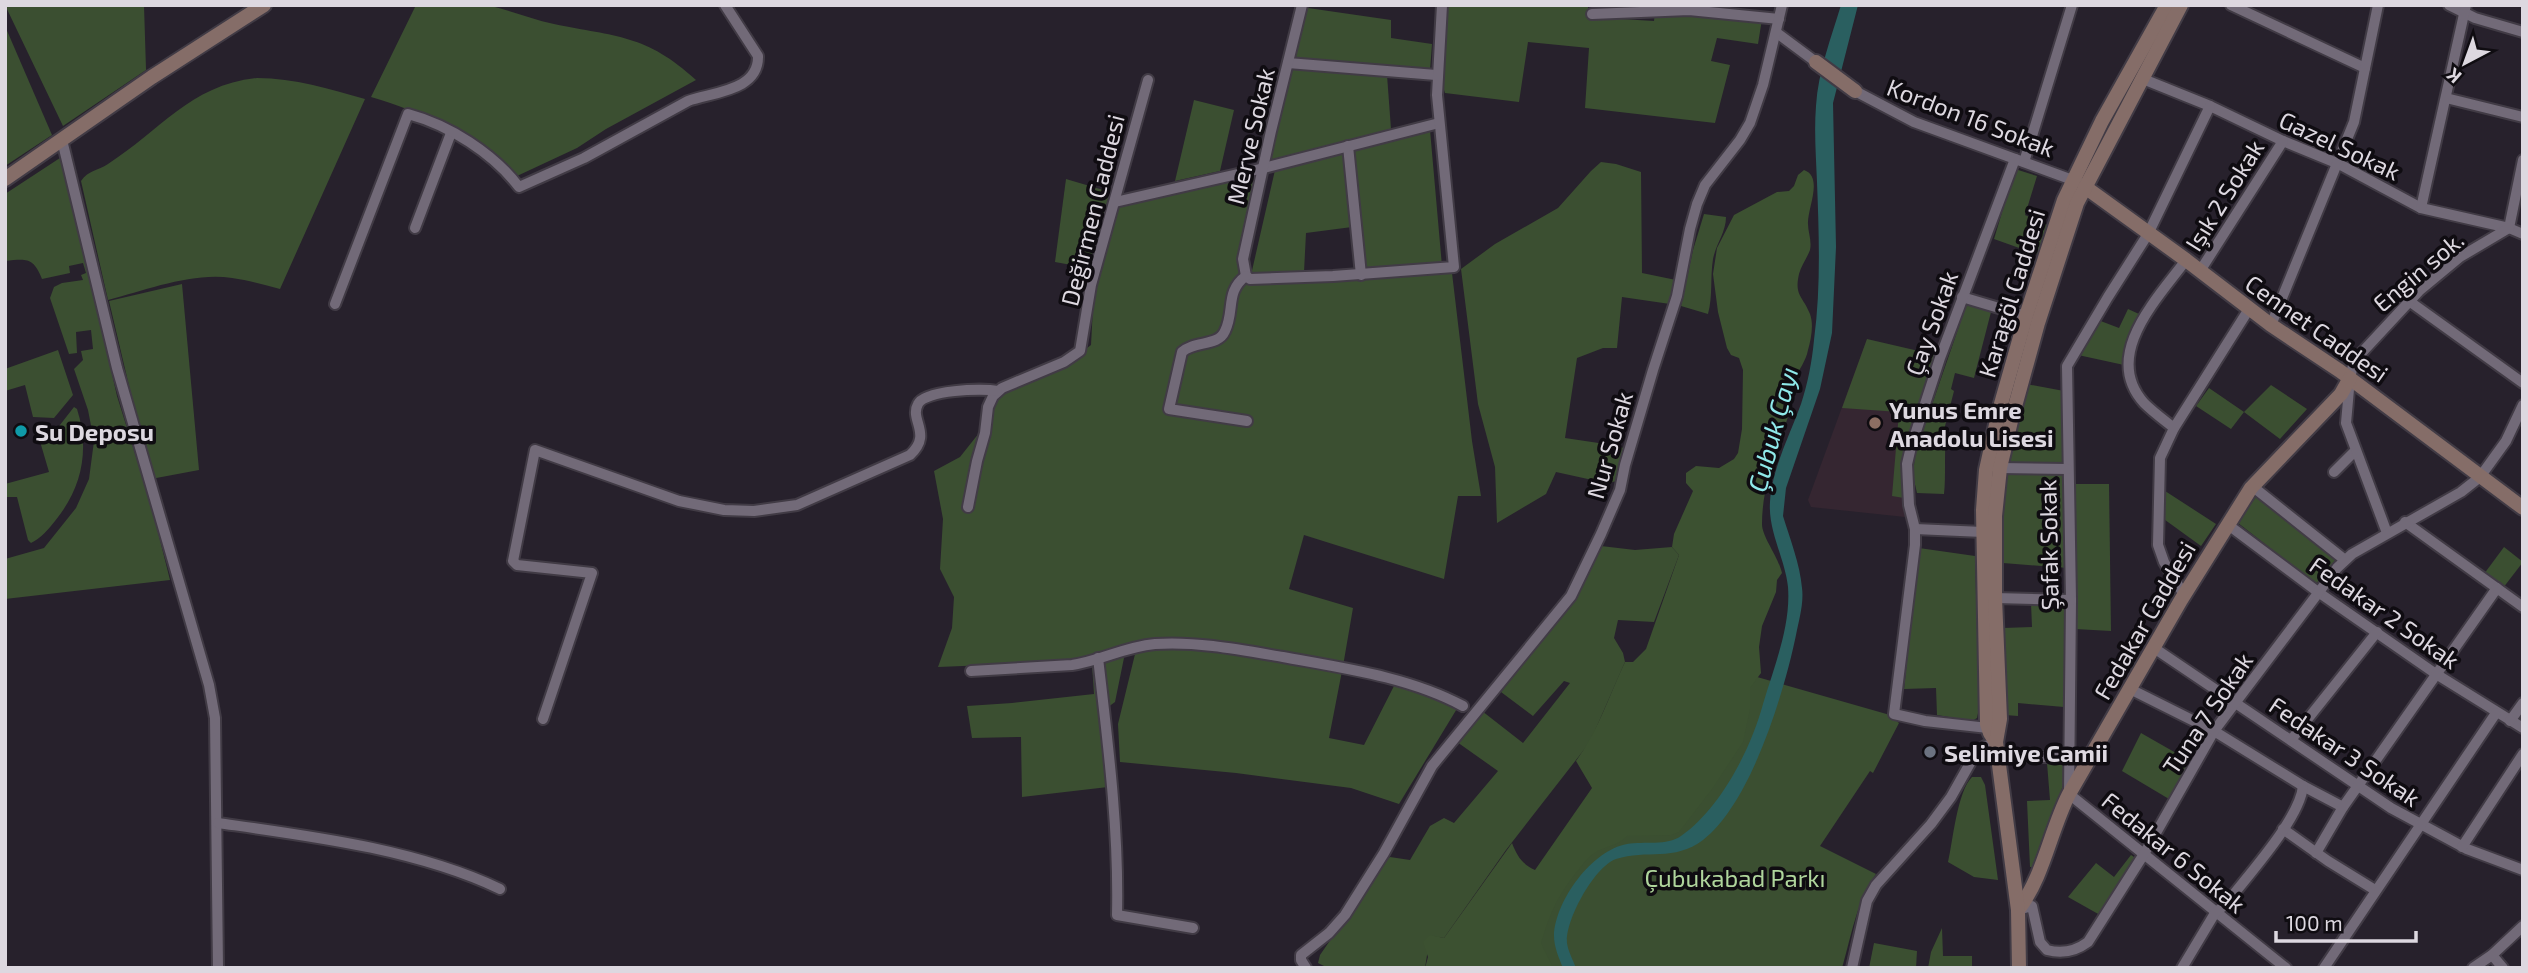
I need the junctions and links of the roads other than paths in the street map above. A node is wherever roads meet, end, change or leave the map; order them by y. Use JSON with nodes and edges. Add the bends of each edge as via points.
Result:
{"nodes":[{"id":1,"x":264,"y":5,"type":"edge"},
{"id":2,"x":724,"y":5,"type":"edge"},
{"id":3,"x":1302,"y":5,"type":"edge"},
{"id":4,"x":1442,"y":5,"type":"edge"},
{"id":5,"x":1782,"y":5,"type":"edge"},
{"id":6,"x":2072,"y":5,"type":"edge"},
{"id":7,"x":2167,"y":5,"type":"edge"},
{"id":8,"x":2181,"y":5,"type":"edge"},
{"id":9,"x":2231,"y":5,"type":"edge"},
{"id":10,"x":2378,"y":5,"type":"edge"},
{"id":11,"x":2449,"y":5,"type":"edge"},
{"id":12,"x":1689,"y":8,"type":"edge"},
{"id":13,"x":2465,"y":9,"type":"edge"},
{"id":14,"x":1592,"y":14,"type":"dead end"},
{"id":15,"x":1779,"y":19,"type":"junction"},
{"id":16,"x":2523,"y":32,"type":"edge"},
{"id":17,"x":1777,"y":33,"type":"junction"},
{"id":18,"x":1816,"y":62,"type":"joint"},
{"id":19,"x":1288,"y":63,"type":"junction"},
{"id":20,"x":2365,"y":68,"type":"junction"},
{"id":21,"x":1436,"y":75,"type":"junction"},
{"id":22,"x":2143,"y":79,"type":"junction"},
{"id":23,"x":1148,"y":80,"type":"dead end"},
{"id":24,"x":1855,"y":91,"type":"joint"},
{"id":25,"x":2445,"y":98,"type":"junction"},
{"id":26,"x":2210,"y":106,"type":"junction"},
{"id":27,"x":2523,"y":117,"type":"edge"},
{"id":28,"x":1439,"y":123,"type":"junction"},
{"id":29,"x":451,"y":133,"type":"junction"},
{"id":30,"x":62,"y":140,"type":"junction"},
{"id":31,"x":2283,"y":141,"type":"junction"},
{"id":32,"x":1348,"y":146,"type":"junction"},
{"id":33,"x":2523,"y":160,"type":"edge"},
{"id":34,"x":2020,"y":161,"type":"junction"},
{"id":35,"x":2339,"y":164,"type":"junction"},
{"id":36,"x":1264,"y":168,"type":"junction"},
{"id":37,"x":5,"y":179,"type":"edge"},
{"id":38,"x":2079,"y":183,"type":"junction"},
{"id":39,"x":1115,"y":202,"type":"junction"},
{"id":40,"x":2421,"y":208,"type":"junction"},
{"id":41,"x":415,"y":228,"type":"dead end"},
{"id":42,"x":2509,"y":228,"type":"junction"},
{"id":43,"x":2148,"y":234,"type":"junction"},
{"id":44,"x":2523,"y":234,"type":"edge"},
{"id":45,"x":2186,"y":260,"type":"junction"},
{"id":46,"x":2200,"y":271,"type":"junction"},
{"id":47,"x":1246,"y":275,"type":"junction"},
{"id":48,"x":1361,"y":275,"type":"junction"},
{"id":49,"x":1962,"y":297,"type":"junction"},
{"id":50,"x":2409,"y":301,"type":"junction"},
{"id":51,"x":334,"y":304,"type":"dead end"},
{"id":52,"x":2249,"y":309,"type":"junction"},
{"id":53,"x":2026,"y":316,"type":"junction"},
{"id":54,"x":2271,"y":325,"type":"junction"},
{"id":55,"x":2350,"y":379,"type":"junction"},
{"id":56,"x":2523,"y":383,"type":"edge"},
{"id":57,"x":997,"y":391,"type":"junction"},
{"id":58,"x":2523,"y":405,"type":"edge"},
{"id":59,"x":1247,"y":421,"type":"dead end"},
{"id":60,"x":2174,"y":428,"type":"junction"},
{"id":61,"x":2356,"y":452,"type":"junction"},
{"id":62,"x":2000,"y":468,"type":"junction"},
{"id":63,"x":2067,"y":469,"type":"junction"},
{"id":64,"x":2334,"y":472,"type":"dead end"},
{"id":65,"x":2480,"y":477,"type":"junction"},
{"id":66,"x":2252,"y":486,"type":"junction"},
{"id":67,"x":968,"y":507,"type":"dead end"},
{"id":68,"x":2523,"y":508,"type":"edge"},
{"id":69,"x":2405,"y":523,"type":"junction"},
{"id":70,"x":2227,"y":524,"type":"junction"},
{"id":71,"x":1915,"y":529,"type":"junction"},
{"id":72,"x":1983,"y":532,"type":"junction"},
{"id":73,"x":2387,"y":533,"type":"junction"},
{"id":74,"x":2345,"y":560,"type":"junction"},
{"id":75,"x":2497,"y":589,"type":"junction"},
{"id":76,"x":2318,"y":593,"type":"junction"},
{"id":77,"x":2184,"y":595,"type":"junction"},
{"id":78,"x":1995,"y":598,"type":"junction"},
{"id":79,"x":2071,"y":600,"type":"junction"},
{"id":80,"x":2523,"y":607,"type":"edge"},
{"id":81,"x":2377,"y":632,"type":"junction"},
{"id":82,"x":2154,"y":648,"type":"junction"},
{"id":83,"x":1098,"y":658,"type":"junction"},
{"id":84,"x":971,"y":671,"type":"dead end"},
{"id":85,"x":2437,"y":674,"type":"junction"},
{"id":86,"x":2130,"y":689,"type":"junction"},
{"id":87,"x":2234,"y":702,"type":"junction"},
{"id":88,"x":2523,"y":703,"type":"edge"},
{"id":89,"x":1463,"y":706,"type":"dead end"},
{"id":90,"x":2496,"y":713,"type":"junction"},
{"id":91,"x":543,"y":719,"type":"dead end"},
{"id":92,"x":2510,"y":721,"type":"junction"},
{"id":93,"x":2523,"y":727,"type":"edge"},
{"id":94,"x":1988,"y":729,"type":"junction"},
{"id":95,"x":2214,"y":731,"type":"junction"},
{"id":96,"x":2291,"y":740,"type":"junction"},
{"id":97,"x":1997,"y":747,"type":"junction"},
{"id":98,"x":2523,"y":754,"type":"edge"},
{"id":99,"x":2069,"y":758,"type":"junction"},
{"id":100,"x":2303,"y":786,"type":"junction"},
{"id":101,"x":2357,"y":786,"type":"junction"},
{"id":102,"x":2069,"y":793,"type":"junction"},
{"id":103,"x":2343,"y":807,"type":"junction"},
{"id":104,"x":218,"y":823,"type":"junction"},
{"id":105,"x":2421,"y":826,"type":"junction"},
{"id":106,"x":2283,"y":829,"type":"junction"},
{"id":107,"x":2462,"y":847,"type":"junction"},
{"id":108,"x":2144,"y":853,"type":"junction"},
{"id":109,"x":2316,"y":853,"type":"junction"},
{"id":110,"x":2523,"y":870,"type":"edge"},
{"id":111,"x":500,"y":889,"type":"dead end"},
{"id":112,"x":2375,"y":890,"type":"junction"},
{"id":113,"x":2018,"y":910,"type":"junction"},
{"id":114,"x":2216,"y":913,"type":"junction"},
{"id":115,"x":2523,"y":926,"type":"edge"},
{"id":116,"x":1193,"y":928,"type":"dead end"},
{"id":117,"x":2492,"y":955,"type":"junction"},
{"id":118,"x":218,"y":968,"type":"edge"},
{"id":119,"x":1306,"y":968,"type":"edge"},
{"id":120,"x":1852,"y":968,"type":"edge"},
{"id":121,"x":2019,"y":968,"type":"edge"},
{"id":122,"x":2182,"y":968,"type":"edge"},
{"id":123,"x":2286,"y":968,"type":"edge"},
{"id":124,"x":2325,"y":968,"type":"edge"},
{"id":125,"x":2473,"y":968,"type":"edge"},
{"id":126,"x":2503,"y":968,"type":"edge"}],
"edges":[{"from":1,"to":30,"type":"main road"},
{"from":2,"to":29,"type":"street","via":[[758,56],[753,74],[728,92],[688,101],[584,158],[519,187],[499,164]]},
{"from":3,"to":19,"type":"street","name":"Merve Sokak"},
{"from":4,"to":21,"type":"street"},
{"from":5,"to":15,"type":"street","name":"Nur Sokak"},
{"from":6,"to":34,"type":"street","name":"Çay Sokak"},
{"from":7,"to":38,"type":"main road","name":"Karagöl Caddesi","via":[[2102,121]]},
{"from":8,"to":22,"type":"main road"},
{"from":9,"to":20,"type":"street"},
{"from":10,"to":20,"type":"street"},
{"from":11,"to":13,"type":"street"},
{"from":12,"to":14,"type":"street"},
{"from":12,"to":15,"type":"street"},
{"from":13,"to":16,"type":"street"},
{"from":13,"to":25,"type":"street"},
{"from":15,"to":17,"type":"street","name":"Nur Sokak"},
{"from":17,"to":18,"type":"street"},
{"from":17,"to":119,"type":"street","name":"Nur Sokak","via":[[1750,123],[1697,204],[1677,296],[1620,490],[1601,534],[1563,608],[1432,765],[1345,915],[1301,955]]},
{"from":18,"to":24,"type":"main road"},
{"from":19,"to":21,"type":"street"},
{"from":19,"to":36,"type":"street","name":"Merve Sokak"},
{"from":20,"to":35,"type":"street"},
{"from":21,"to":28,"type":"street"},
{"from":22,"to":26,"type":"street","name":"Gazel Sokak"},
{"from":22,"to":38,"type":"main road"},
{"from":23,"to":39,"type":"street","name":"Değirmen Caddesi"},
{"from":24,"to":34,"type":"street","name":"Kordon 16 Sokak","via":[[1914,122]]},
{"from":25,"to":27,"type":"street"},
{"from":25,"to":40,"type":"street"},
{"from":26,"to":31,"type":"street","name":"Gazel Sokak"},
{"from":26,"to":43,"type":"street","name":"Şafak Sokak"},
{"from":28,"to":32,"type":"street"},
{"from":28,"to":48,"type":"street","via":[[1454,267]]},
{"from":29,"to":41,"type":"street"},
{"from":29,"to":51,"type":"street","via":[[408,114]]},
{"from":30,"to":37,"type":"main road"},
{"from":30,"to":104,"type":"street","via":[[117,368],[209,685],[215,718]]},
{"from":31,"to":35,"type":"street","name":"Gazel Sokak"},
{"from":31,"to":46,"type":"street","name":"Işık 2 Sokak"},
{"from":32,"to":36,"type":"street"},
{"from":32,"to":48,"type":"street"},
{"from":33,"to":42,"type":"street"},
{"from":34,"to":38,"type":"street","name":"Kordon 16 Sokak"},
{"from":34,"to":49,"type":"street","name":"Çay Sokak"},
{"from":35,"to":40,"type":"street","name":"Gazel Sokak"},
{"from":35,"to":54,"type":"street"},
{"from":36,"to":39,"type":"street"},
{"from":36,"to":47,"type":"street","name":"Merve Sokak","via":[[1243,258]]},
{"from":38,"to":43,"type":"main road","name":"Cennet Caddesi"},
{"from":38,"to":53,"type":"main road","name":"Karagöl Caddesi","via":[[2053,228]]},
{"from":38,"to":62,"type":"main road"},
{"from":39,"to":57,"type":"street","name":"Değirmen Caddesi","via":[[1091,285],[1080,352]]},
{"from":40,"to":42,"type":"street","name":"Gazel Sokak"},
{"from":42,"to":44,"type":"street","name":"Gazel Sokak"},
{"from":42,"to":50,"type":"street","name":"Engin sok.","via":[[2460,257]]},
{"from":43,"to":45,"type":"main road","name":"Cennet Caddesi"},
{"from":43,"to":63,"type":"street","name":"Şafak Sokak","via":[[2067,366]]},
{"from":45,"to":46,"type":"main road","name":"Cennet Caddesi"},
{"from":45,"to":60,"type":"street","via":[[2142,320],[2128,358],[2138,395]]},
{"from":46,"to":52,"type":"main road","name":"Cennet Caddesi"},
{"from":47,"to":48,"type":"street","via":[[1250,279]]},
{"from":47,"to":59,"type":"street","via":[[1235,286],[1222,336],[1182,352],[1169,409]]},
{"from":49,"to":53,"type":"street"},
{"from":49,"to":71,"type":"street","name":"Çay Sokak","via":[[1909,457],[1909,505]]},
{"from":50,"to":55,"type":"street","name":"Engin sok.","via":[[2354,361]]},
{"from":50,"to":56,"type":"street"},
{"from":52,"to":54,"type":"main road","name":"Cennet Caddesi"},
{"from":52,"to":60,"type":"street"},
{"from":53,"to":72,"type":"main road","name":"Karagöl Caddesi","via":[[1989,455]]},
{"from":54,"to":55,"type":"main road","name":"Cennet Caddesi"},
{"from":55,"to":61,"type":"street","via":[[2346,423]]},
{"from":55,"to":65,"type":"main road","name":"Cennet Caddesi"},
{"from":55,"to":66,"type":"main road","name":"Fedakar Caddesi"},
{"from":57,"to":67,"type":"street","via":[[988,407]]},
{"from":57,"to":91,"type":"street","via":[[924,398],[916,410],[920,437],[909,455],[797,505],[769,510],[739,511],[680,501],[535,450],[513,561],[592,573]]},
{"from":58,"to":65,"type":"street","name":"Tuna 7 Sokak"},
{"from":60,"to":77,"type":"street","via":[[2160,458],[2158,545]]},
{"from":61,"to":64,"type":"street"},
{"from":61,"to":73,"type":"street"},
{"from":62,"to":63,"type":"street"},
{"from":62,"to":78,"type":"main road"},
{"from":63,"to":79,"type":"street","name":"Şafak Sokak"},
{"from":65,"to":68,"type":"main road","name":"Cennet Caddesi"},
{"from":65,"to":69,"type":"street","name":"Tuna 7 Sokak"},
{"from":66,"to":70,"type":"main road","name":"Fedakar Caddesi"},
{"from":66,"to":74,"type":"street"},
{"from":69,"to":73,"type":"street","name":"Tuna 7 Sokak"},
{"from":69,"to":75,"type":"street"},
{"from":70,"to":76,"type":"street","name":"Fedakar 2 Sokak"},
{"from":70,"to":77,"type":"main road","name":"Fedakar Caddesi"},
{"from":71,"to":72,"type":"street"},
{"from":71,"to":94,"type":"street","name":"Çay Sokak","via":[[1894,714]]},
{"from":72,"to":94,"type":"main road","name":"Karagöl Caddesi"},
{"from":73,"to":74,"type":"street","name":"Tuna 7 Sokak"},
{"from":74,"to":76,"type":"street","name":"Tuna 7 Sokak"},
{"from":75,"to":80,"type":"street"},
{"from":75,"to":85,"type":"street"},
{"from":76,"to":81,"type":"street","name":"Fedakar 2 Sokak"},
{"from":76,"to":87,"type":"street","name":"Tuna 7 Sokak"},
{"from":77,"to":82,"type":"main road","name":"Fedakar Caddesi"},
{"from":78,"to":79,"type":"street"},
{"from":78,"to":97,"type":"main road"},
{"from":79,"to":99,"type":"street","name":"Şafak Sokak"},
{"from":81,"to":85,"type":"street","name":"Fedakar 2 Sokak"},
{"from":81,"to":96,"type":"street"},
{"from":82,"to":86,"type":"main road","name":"Fedakar Caddesi"},
{"from":82,"to":87,"type":"street","name":"Fedakar 3 Sokak"},
{"from":83,"to":84,"type":"street","via":[[1072,665]]},
{"from":83,"to":89,"type":"street","via":[[1157,644],[1247,651],[1405,683]]},
{"from":83,"to":116,"type":"street","via":[[1116,818],[1117,915]]},
{"from":85,"to":90,"type":"street","name":"Fedakar 2 Sokak"},
{"from":85,"to":101,"type":"street"},
{"from":86,"to":95,"type":"street","name":"Fedakar 3 Sokak"},
{"from":86,"to":102,"type":"main road","name":"Fedakar Caddesi"},
{"from":87,"to":95,"type":"street","name":"Tuna 7 Sokak"},
{"from":87,"to":96,"type":"street","name":"Fedakar 3 Sokak"},
{"from":88,"to":92,"type":"street"},
{"from":90,"to":92,"type":"street","name":"Fedakar 2 Sokak"},
{"from":90,"to":105,"type":"street"},
{"from":92,"to":93,"type":"street","name":"Fedakar 2 Sokak"},
{"from":94,"to":97,"type":"main road","name":"Karagöl Caddesi"},
{"from":95,"to":100,"type":"street","name":"Fedakar 3 Sokak"},
{"from":95,"to":108,"type":"street","name":"Tuna 7 Sokak"},
{"from":96,"to":101,"type":"street","name":"Fedakar 3 Sokak"},
{"from":97,"to":99,"type":"street"},
{"from":97,"to":113,"type":"main road"},
{"from":97,"to":120,"type":"street","via":[[1985,746],[1973,758],[1931,824],[1876,885],[1867,901]]},
{"from":98,"to":107,"type":"street"},
{"from":99,"to":102,"type":"street","name":"Şafak Sokak"},
{"from":100,"to":103,"type":"street","name":"Fedakar 3 Sokak"},
{"from":100,"to":106,"type":"street","via":[[2300,802]]},
{"from":101,"to":103,"type":"street"},
{"from":101,"to":105,"type":"street","name":"Fedakar 3 Sokak"},
{"from":102,"to":108,"type":"street","name":"Fedakar 6 Sokak"},
{"from":102,"to":113,"type":"main road","name":"Fedakar Caddesi","via":[[2031,893]]},
{"from":103,"to":109,"type":"street"},
{"from":104,"to":111,"type":"street","via":[[412,858],[468,873]]},
{"from":104,"to":118,"type":"street"},
{"from":105,"to":107,"type":"street","name":"Fedakar 3 Sokak"},
{"from":105,"to":112,"type":"street"},
{"from":106,"to":109,"type":"street"},
{"from":106,"to":114,"type":"street"},
{"from":107,"to":110,"type":"street","name":"Fedakar 3 Sokak"},
{"from":108,"to":113,"type":"street","name":"Tuna 7 Sokak","via":[[2092,938],[2080,947],[2066,952],[2047,950],[2040,942],[2032,906]]},
{"from":108,"to":114,"type":"street","name":"Fedakar 6 Sokak"},
{"from":109,"to":112,"type":"street"},
{"from":112,"to":124,"type":"street"},
{"from":113,"to":121,"type":"main road"},
{"from":114,"to":122,"type":"street"},
{"from":114,"to":123,"type":"street","name":"Fedakar 6 Sokak"},
{"from":115,"to":117,"type":"street"},
{"from":117,"to":125,"type":"street"},
{"from":117,"to":126,"type":"street"}]}
